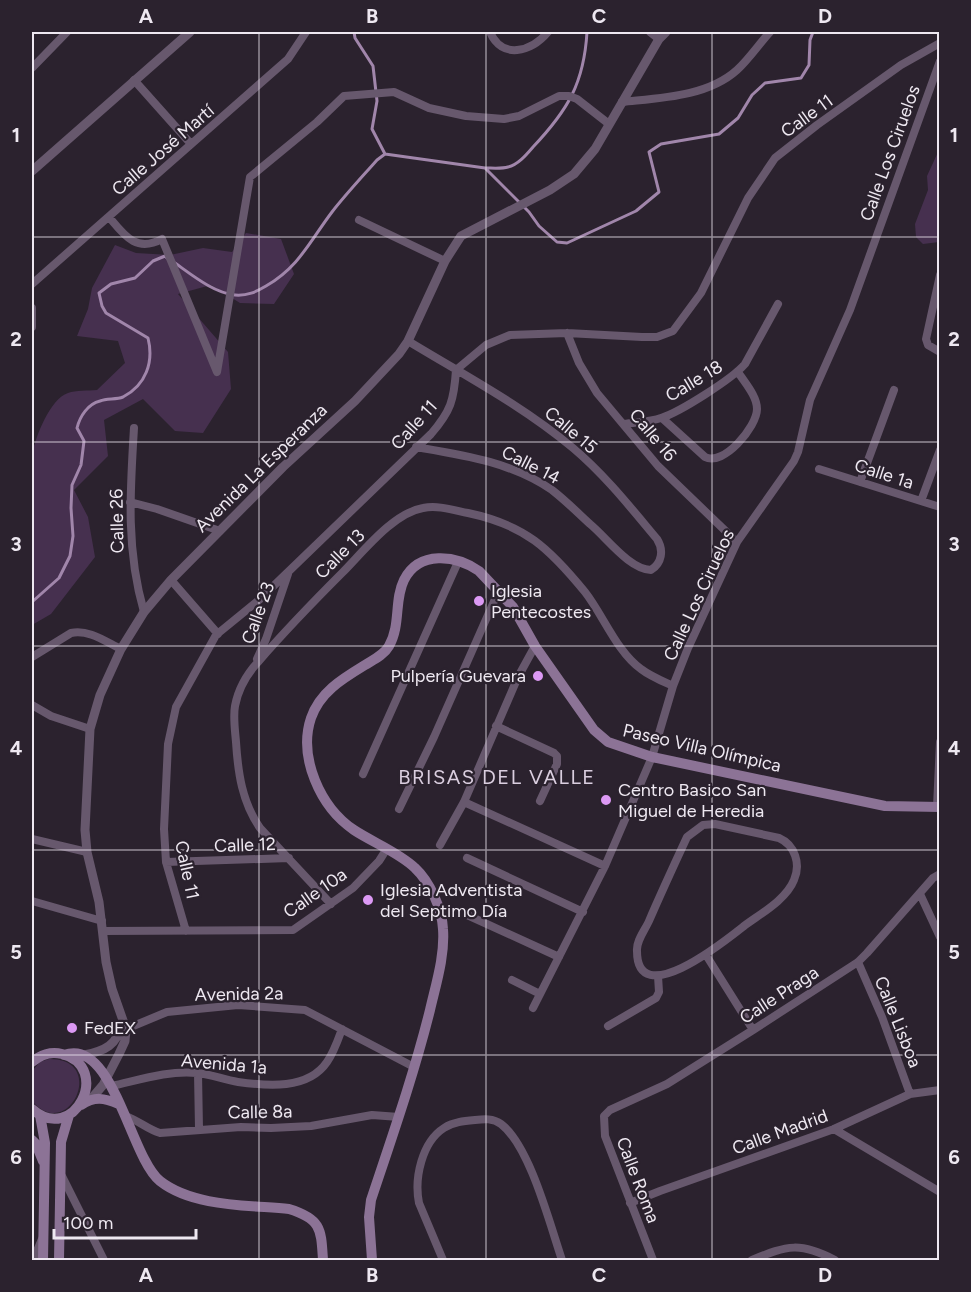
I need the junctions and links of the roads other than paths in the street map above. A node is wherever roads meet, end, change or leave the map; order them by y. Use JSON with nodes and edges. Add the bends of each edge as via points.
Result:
{"nodes":[{"id":1,"x":67,"y":32,"type":"edge"},
{"id":2,"x":190,"y":32,"type":"edge"},
{"id":3,"x":306,"y":32,"type":"edge"},
{"id":4,"x":490,"y":32,"type":"edge"},
{"id":5,"x":548,"y":32,"type":"edge"},
{"id":6,"x":650,"y":32,"type":"edge"},
{"id":7,"x":666,"y":32,"type":"edge"},
{"id":8,"x":770,"y":32,"type":"edge"},
{"id":9,"x":659,"y":39,"type":"junction"},
{"id":10,"x":939,"y":43,"type":"edge"},
{"id":11,"x":939,"y":61,"type":"edge"},
{"id":12,"x":32,"y":68,"type":"edge"},
{"id":13,"x":134,"y":80,"type":"junction"},
{"id":14,"x":622,"y":102,"type":"junction"},
{"id":15,"x":609,"y":124,"type":"junction"},
{"id":16,"x":191,"y":144,"type":"junction"},
{"id":17,"x":32,"y":171,"type":"edge"},
{"id":18,"x":110,"y":216,"type":"junction"},
{"id":19,"x":359,"y":220,"type":"dead end"},
{"id":20,"x":445,"y":261,"type":"junction"},
{"id":21,"x":939,"y":275,"type":"edge"},
{"id":22,"x":32,"y":284,"type":"edge"},
{"id":23,"x":778,"y":304,"type":"dead end"},
{"id":24,"x":32,"y":308,"type":"edge"},
{"id":25,"x":32,"y":327,"type":"edge"},
{"id":26,"x":567,"y":333,"type":"junction"},
{"id":27,"x":408,"y":341,"type":"junction"},
{"id":28,"x":939,"y":352,"type":"edge"},
{"id":29,"x":456,"y":370,"type":"junction"},
{"id":30,"x":738,"y":372,"type":"junction"},
{"id":31,"x":894,"y":390,"type":"dead end"},
{"id":32,"x":662,"y":418,"type":"junction"},
{"id":33,"x":624,"y":424,"type":"junction"},
{"id":34,"x":134,"y":428,"type":"dead end"},
{"id":35,"x":416,"y":447,"type":"junction"},
{"id":36,"x":939,"y":450,"type":"edge"},
{"id":37,"x":819,"y":469,"type":"dead end"},
{"id":38,"x":860,"y":482,"type":"junction"},
{"id":39,"x":921,"y":501,"type":"junction"},
{"id":40,"x":130,"y":502,"type":"junction"},
{"id":41,"x":939,"y":507,"type":"edge"},
{"id":42,"x":220,"y":531,"type":"junction"},
{"id":43,"x":737,"y":542,"type":"junction"},
{"id":44,"x":458,"y":562,"type":"junction"},
{"id":45,"x":641,"y":569,"type":"joint"},
{"id":46,"x":289,"y":571,"type":"junction"},
{"id":47,"x":171,"y":580,"type":"junction"},
{"id":48,"x":499,"y":590,"type":"junction"},
{"id":49,"x":144,"y":612,"type":"junction"},
{"id":50,"x":218,"y":634,"type":"junction"},
{"id":51,"x":535,"y":646,"type":"junction"},
{"id":52,"x":121,"y":649,"type":"junction"},
{"id":53,"x":32,"y":657,"type":"edge"},
{"id":54,"x":254,"y":666,"type":"junction"},
{"id":55,"x":673,"y":686,"type":"junction"},
{"id":56,"x":32,"y":705,"type":"edge"},
{"id":57,"x":496,"y":726,"type":"junction"},
{"id":58,"x":90,"y":729,"type":"junction"},
{"id":59,"x":939,"y":742,"type":"edge"},
{"id":60,"x":652,"y":757,"type":"junction"},
{"id":61,"x":363,"y":774,"type":"dead end"},
{"id":62,"x":540,"y":801,"type":"dead end"},
{"id":63,"x":464,"y":802,"type":"junction"},
{"id":64,"x":938,"y":807,"type":"edge"},
{"id":65,"x":399,"y":809,"type":"dead end"},
{"id":66,"x":32,"y":839,"type":"edge"},
{"id":67,"x":440,"y":845,"type":"dead end"},
{"id":68,"x":386,"y":850,"type":"junction"},
{"id":69,"x":87,"y":852,"type":"junction"},
{"id":70,"x":289,"y":858,"type":"junction"},
{"id":71,"x":467,"y":858,"type":"dead end"},
{"id":72,"x":166,"y":862,"type":"junction"},
{"id":73,"x":605,"y":866,"type":"junction"},
{"id":74,"x":939,"y":874,"type":"edge"},
{"id":75,"x":920,"y":894,"type":"junction"},
{"id":76,"x":32,"y":901,"type":"edge"},
{"id":77,"x":331,"y":904,"type":"junction"},
{"id":78,"x":583,"y":912,"type":"junction"},
{"id":79,"x":465,"y":914,"type":"dead end"},
{"id":80,"x":102,"y":926,"type":"junction"},
{"id":81,"x":186,"y":932,"type":"junction"},
{"id":82,"x":939,"y":937,"type":"edge"},
{"id":83,"x":706,"y":955,"type":"junction"},
{"id":84,"x":559,"y":957,"type":"junction"},
{"id":85,"x":858,"y":962,"type":"junction"},
{"id":86,"x":658,"y":976,"type":"junction"},
{"id":87,"x":512,"y":980,"type":"dead end"},
{"id":88,"x":540,"y":994,"type":"junction"},
{"id":89,"x":533,"y":1008,"type":"dead end"},
{"id":90,"x":125,"y":1025,"type":"junction"},
{"id":91,"x":608,"y":1026,"type":"dead end"},
{"id":92,"x":342,"y":1029,"type":"junction"},
{"id":93,"x":753,"y":1030,"type":"junction"},
{"id":94,"x":64,"y":1054,"type":"junction"},
{"id":95,"x":84,"y":1055,"type":"junction"},
{"id":96,"x":32,"y":1062,"type":"edge"},
{"id":97,"x":414,"y":1067,"type":"junction"},
{"id":98,"x":198,"y":1073,"type":"junction"},
{"id":99,"x":109,"y":1081,"type":"junction"},
{"id":100,"x":939,"y":1090,"type":"edge"},
{"id":101,"x":910,"y":1094,"type":"junction"},
{"id":102,"x":92,"y":1098,"type":"junction"},
{"id":103,"x":119,"y":1104,"type":"junction"},
{"id":104,"x":79,"y":1106,"type":"junction"},
{"id":105,"x":610,"y":1110,"type":"joint"},
{"id":106,"x":36,"y":1112,"type":"edge"},
{"id":107,"x":69,"y":1114,"type":"junction"},
{"id":108,"x":124,"y":1116,"type":"junction"},
{"id":109,"x":399,"y":1117,"type":"junction"},
{"id":110,"x":199,"y":1129,"type":"junction"},
{"id":111,"x":834,"y":1129,"type":"junction"},
{"id":112,"x":32,"y":1140,"type":"edge"},
{"id":113,"x":45,"y":1167,"type":"junction"},
{"id":114,"x":61,"y":1173,"type":"junction"},
{"id":115,"x":939,"y":1192,"type":"edge"},
{"id":116,"x":630,"y":1203,"type":"junction"},
{"id":117,"x":44,"y":1235,"type":"junction"},
{"id":118,"x":33,"y":1260,"type":"edge"},
{"id":119,"x":43,"y":1260,"type":"edge"},
{"id":120,"x":59,"y":1260,"type":"edge"},
{"id":121,"x":104,"y":1260,"type":"edge"},
{"id":122,"x":323,"y":1260,"type":"edge"},
{"id":123,"x":372,"y":1260,"type":"edge"},
{"id":124,"x":443,"y":1260,"type":"edge"},
{"id":125,"x":562,"y":1260,"type":"edge"},
{"id":126,"x":652,"y":1260,"type":"edge"},
{"id":127,"x":752,"y":1260,"type":"edge"},
{"id":128,"x":835,"y":1260,"type":"edge"}],
"edges":[{"from":1,"to":12,"type":"street"},
{"from":2,"to":13,"type":"street"},
{"from":3,"to":16,"type":"street","name":"Calle José Martí","via":[[288,59]]},
{"from":4,"to":5,"type":"street","via":[[498,47],[507,50],[528,47]]},
{"from":6,"to":9,"type":"street"},
{"from":7,"to":9,"type":"street","name":"Avenida La Esperanza"},
{"from":8,"to":14,"type":"street","via":[[725,79],[672,97]]},
{"from":9,"to":14,"type":"street","name":"Avenida La Esperanza"},
{"from":10,"to":26,"type":"street","name":"Calle 11","via":[[901,65],[775,158],[747,198],[701,293],[673,331],[657,337]]},
{"from":11,"to":43,"type":"street","name":"Calle Los Ciruelos","via":[[850,310],[810,400],[798,452]]},
{"from":13,"to":16,"type":"street"},
{"from":13,"to":17,"type":"street"},
{"from":14,"to":15,"type":"street","name":"Avenida La Esperanza"},
{"from":15,"to":18,"type":"street","via":[[569,96],[504,119],[429,108],[393,92],[344,96],[250,177],[217,372],[162,239],[153,244],[132,241]]},
{"from":15,"to":20,"type":"street","name":"Avenida La Esperanza","via":[[574,174],[461,236]]},
{"from":16,"to":18,"type":"street","name":"Calle José Martí"},
{"from":18,"to":22,"type":"street","name":"Calle José Martí"},
{"from":19,"to":20,"type":"street"},
{"from":20,"to":27,"type":"street","name":"Avenida La Esperanza"},
{"from":21,"to":28,"type":"street","via":[[926,339]]},
{"from":23,"to":30,"type":"street","name":"Calle 18"},
{"from":24,"to":25,"type":"street"},
{"from":26,"to":29,"type":"street","name":"Calle 11","via":[[510,335],[486,345]]},
{"from":26,"to":33,"type":"street","name":"Calle 16","via":[[597,393]]},
{"from":27,"to":29,"type":"street","name":"Calle 15"},
{"from":27,"to":42,"type":"street","name":"Avenida La Esperanza","via":[[355,401],[283,466]]},
{"from":29,"to":35,"type":"street","name":"Calle 11","via":[[450,409]]},
{"from":29,"to":45,"type":"street","name":"Calle 15","via":[[542,423],[619,495],[662,547],[655,568]]},
{"from":30,"to":32,"type":"street","name":"Calle 18"},
{"from":30,"to":32,"type":"street","via":[[755,399],[755,419],[744,437],[717,459],[705,457]]},
{"from":31,"to":38,"type":"street"},
{"from":32,"to":33,"type":"street","name":"Calle 18"},
{"from":33,"to":43,"type":"street","name":"Calle 16","via":[[658,466]]},
{"from":34,"to":40,"type":"street","name":"Calle 26"},
{"from":35,"to":45,"type":"street","name":"Calle 14","via":[[492,461],[534,480],[553,491]]},
{"from":35,"to":46,"type":"street","name":"Calle 11"},
{"from":36,"to":39,"type":"street"},
{"from":37,"to":38,"type":"street","name":"Calle 1a"},
{"from":38,"to":39,"type":"street","name":"Calle 1a"},
{"from":39,"to":41,"type":"street","name":"Calle 1a"},
{"from":40,"to":42,"type":"street"},
{"from":40,"to":49,"type":"street","name":"Calle 26","via":[[132,552]]},
{"from":42,"to":47,"type":"street","name":"Avenida La Esperanza"},
{"from":43,"to":55,"type":"street","name":"Calle Los Ciruelos"},
{"from":44,"to":48,"type":"main road","name":"Paseo Villa Olímpica","via":[[479,571]]},
{"from":44,"to":61,"type":"street"},
{"from":44,"to":68,"type":"main road","name":"Paseo Villa Olímpica","via":[[425,560],[411,570],[401,588],[395,631],[388,647],[337,684],[320,700],[311,719],[308,758],[326,800],[339,818]]},
{"from":46,"to":50,"type":"street","name":"Calle 11"},
{"from":46,"to":54,"type":"street","name":"Calle 23"},
{"from":47,"to":49,"type":"street","name":"Avenida La Esperanza"},
{"from":47,"to":50,"type":"street"},
{"from":48,"to":51,"type":"main road","name":"Paseo Villa Olímpica"},
{"from":48,"to":65,"type":"street"},
{"from":49,"to":52,"type":"street","name":"Avenida La Esperanza"},
{"from":50,"to":72,"type":"street","name":"Calle 11","via":[[176,707],[164,794]]},
{"from":51,"to":57,"type":"street"},
{"from":51,"to":60,"type":"main road","name":"Paseo Villa Olímpica","via":[[594,730],[614,745]]},
{"from":52,"to":53,"type":"street","via":[[77,632]]},
{"from":52,"to":58,"type":"street","name":"Avenida La Esperanza"},
{"from":54,"to":55,"type":"street","name":"Calle 13","via":[[382,532],[401,517],[422,508],[445,508],[491,517],[539,542],[586,593],[632,661]]},
{"from":54,"to":70,"type":"street","name":"Calle 13","via":[[239,690],[235,707],[238,776],[252,817]]},
{"from":55,"to":60,"type":"street","name":"Calle Los Ciruelos"},
{"from":56,"to":58,"type":"street"},
{"from":57,"to":62,"type":"street","via":[[557,756]]},
{"from":57,"to":63,"type":"street"},
{"from":58,"to":69,"type":"street","name":"Avenida La Esperanza"},
{"from":59,"to":64,"type":"street"},
{"from":60,"to":64,"type":"main road","name":"Paseo Villa Olímpica","via":[[885,806]]},
{"from":60,"to":73,"type":"street","name":"Calle Los Ciruelos"},
{"from":63,"to":67,"type":"street"},
{"from":63,"to":73,"type":"street"},
{"from":66,"to":69,"type":"street"},
{"from":68,"to":77,"type":"street","name":"Calle 10a","via":[[352,888]]},
{"from":68,"to":97,"type":"main road","name":"Paseo Villa Olímpica","via":[[406,860],[424,879],[443,927],[434,992]]},
{"from":69,"to":80,"type":"street","name":"Avenida La Esperanza"},
{"from":70,"to":72,"type":"street","name":"Calle 12"},
{"from":70,"to":77,"type":"street","name":"Calle 13"},
{"from":71,"to":78,"type":"street"},
{"from":72,"to":81,"type":"street","name":"Calle 11"},
{"from":73,"to":78,"type":"street","name":"Calle Los Ciruelos"},
{"from":74,"to":75,"type":"street","name":"Calle Praga"},
{"from":75,"to":82,"type":"street"},
{"from":75,"to":85,"type":"street","name":"Calle Praga"},
{"from":76,"to":80,"type":"street"},
{"from":77,"to":81,"type":"street","name":"Calle 10a","via":[[289,931]]},
{"from":78,"to":84,"type":"street","name":"Calle Los Ciruelos"},
{"from":79,"to":84,"type":"street"},
{"from":80,"to":81,"type":"street","name":"Calle 10a"},
{"from":80,"to":90,"type":"street","name":"Avenida La Esperanza","via":[[112,989]]},
{"from":83,"to":86,"type":"street"},
{"from":83,"to":86,"type":"street","via":[[785,894],[795,879],[795,852],[789,842],[715,824],[703,825],[687,837],[636,948],[640,968],[646,974]]},
{"from":83,"to":93,"type":"street"},
{"from":84,"to":88,"type":"street","name":"Calle Los Ciruelos"},
{"from":85,"to":93,"type":"street","name":"Calle Praga"},
{"from":85,"to":101,"type":"street","name":"Calle Lisboa"},
{"from":86,"to":91,"type":"street","via":[[656,998]]},
{"from":87,"to":88,"type":"street"},
{"from":88,"to":89,"type":"street","name":"Calle Los Ciruelos"},
{"from":90,"to":92,"type":"street","name":"Avenida 2a","via":[[167,1012],[238,1005],[305,1010]]},
{"from":90,"to":95,"type":"street","via":[[108,1048]]},
{"from":90,"to":99,"type":"street","via":[[124,1041]]},
{"from":92,"to":97,"type":"street","name":"Avenida 2a"},
{"from":92,"to":98,"type":"street","name":"Avenida 1a","via":[[326,1063],[303,1081],[238,1082]]},
{"from":93,"to":105,"type":"street","name":"Calle Praga","via":[[667,1083]]},
{"from":94,"to":95,"type":"main road"},
{"from":94,"to":96,"type":"main road","via":[[49,1053]]},
{"from":94,"to":104,"type":"main road","via":[[84,1074],[86,1091]]},
{"from":95,"to":99,"type":"main road","via":[[98,1064]]},
{"from":97,"to":109,"type":"main road","name":"Paseo Villa Olímpica"},
{"from":98,"to":99,"type":"street","name":"Avenida 1a"},
{"from":98,"to":110,"type":"street"},
{"from":99,"to":102,"type":"street"},
{"from":99,"to":103,"type":"main road"},
{"from":100,"to":101,"type":"street","name":"Calle Madrid"},
{"from":101,"to":111,"type":"street","name":"Calle Madrid"},
{"from":102,"to":103,"type":"main road"},
{"from":102,"to":104,"type":"main road"},
{"from":103,"to":108,"type":"main road"},
{"from":104,"to":107,"type":"main road"},
{"from":105,"to":116,"type":"street","name":"Calle Roma","via":[[604,1116],[605,1136]]},
{"from":106,"to":107,"type":"main road","via":[[58,1118]]},
{"from":106,"to":113,"type":"main road","via":[[45,1143]]},
{"from":107,"to":114,"type":"main road","via":[[62,1142]]},
{"from":108,"to":110,"type":"street","name":"Calle 8a","via":[[160,1133]]},
{"from":108,"to":122,"type":"main road","via":[[143,1159],[161,1182],[191,1198],[289,1209],[308,1216],[319,1226]]},
{"from":109,"to":110,"type":"street","name":"Calle 8a","via":[[372,1115],[311,1126]]},
{"from":109,"to":123,"type":"main road","name":"Paseo Villa Olímpica","via":[[371,1200]]},
{"from":111,"to":115,"type":"street"},
{"from":111,"to":116,"type":"street","name":"Calle Madrid"},
{"from":112,"to":113,"type":"main road"},
{"from":113,"to":117,"type":"main road"},
{"from":114,"to":120,"type":"main road"},
{"from":114,"to":121,"type":"street"},
{"from":116,"to":126,"type":"street","name":"Calle Roma"},
{"from":117,"to":118,"type":"street"},
{"from":117,"to":119,"type":"main road"},
{"from":124,"to":125,"type":"street","via":[[419,1203],[418,1171],[431,1142],[443,1129],[461,1122],[489,1119],[514,1137],[527,1159]]},
{"from":127,"to":128,"type":"street","via":[[796,1247],[815,1250]]}]}
